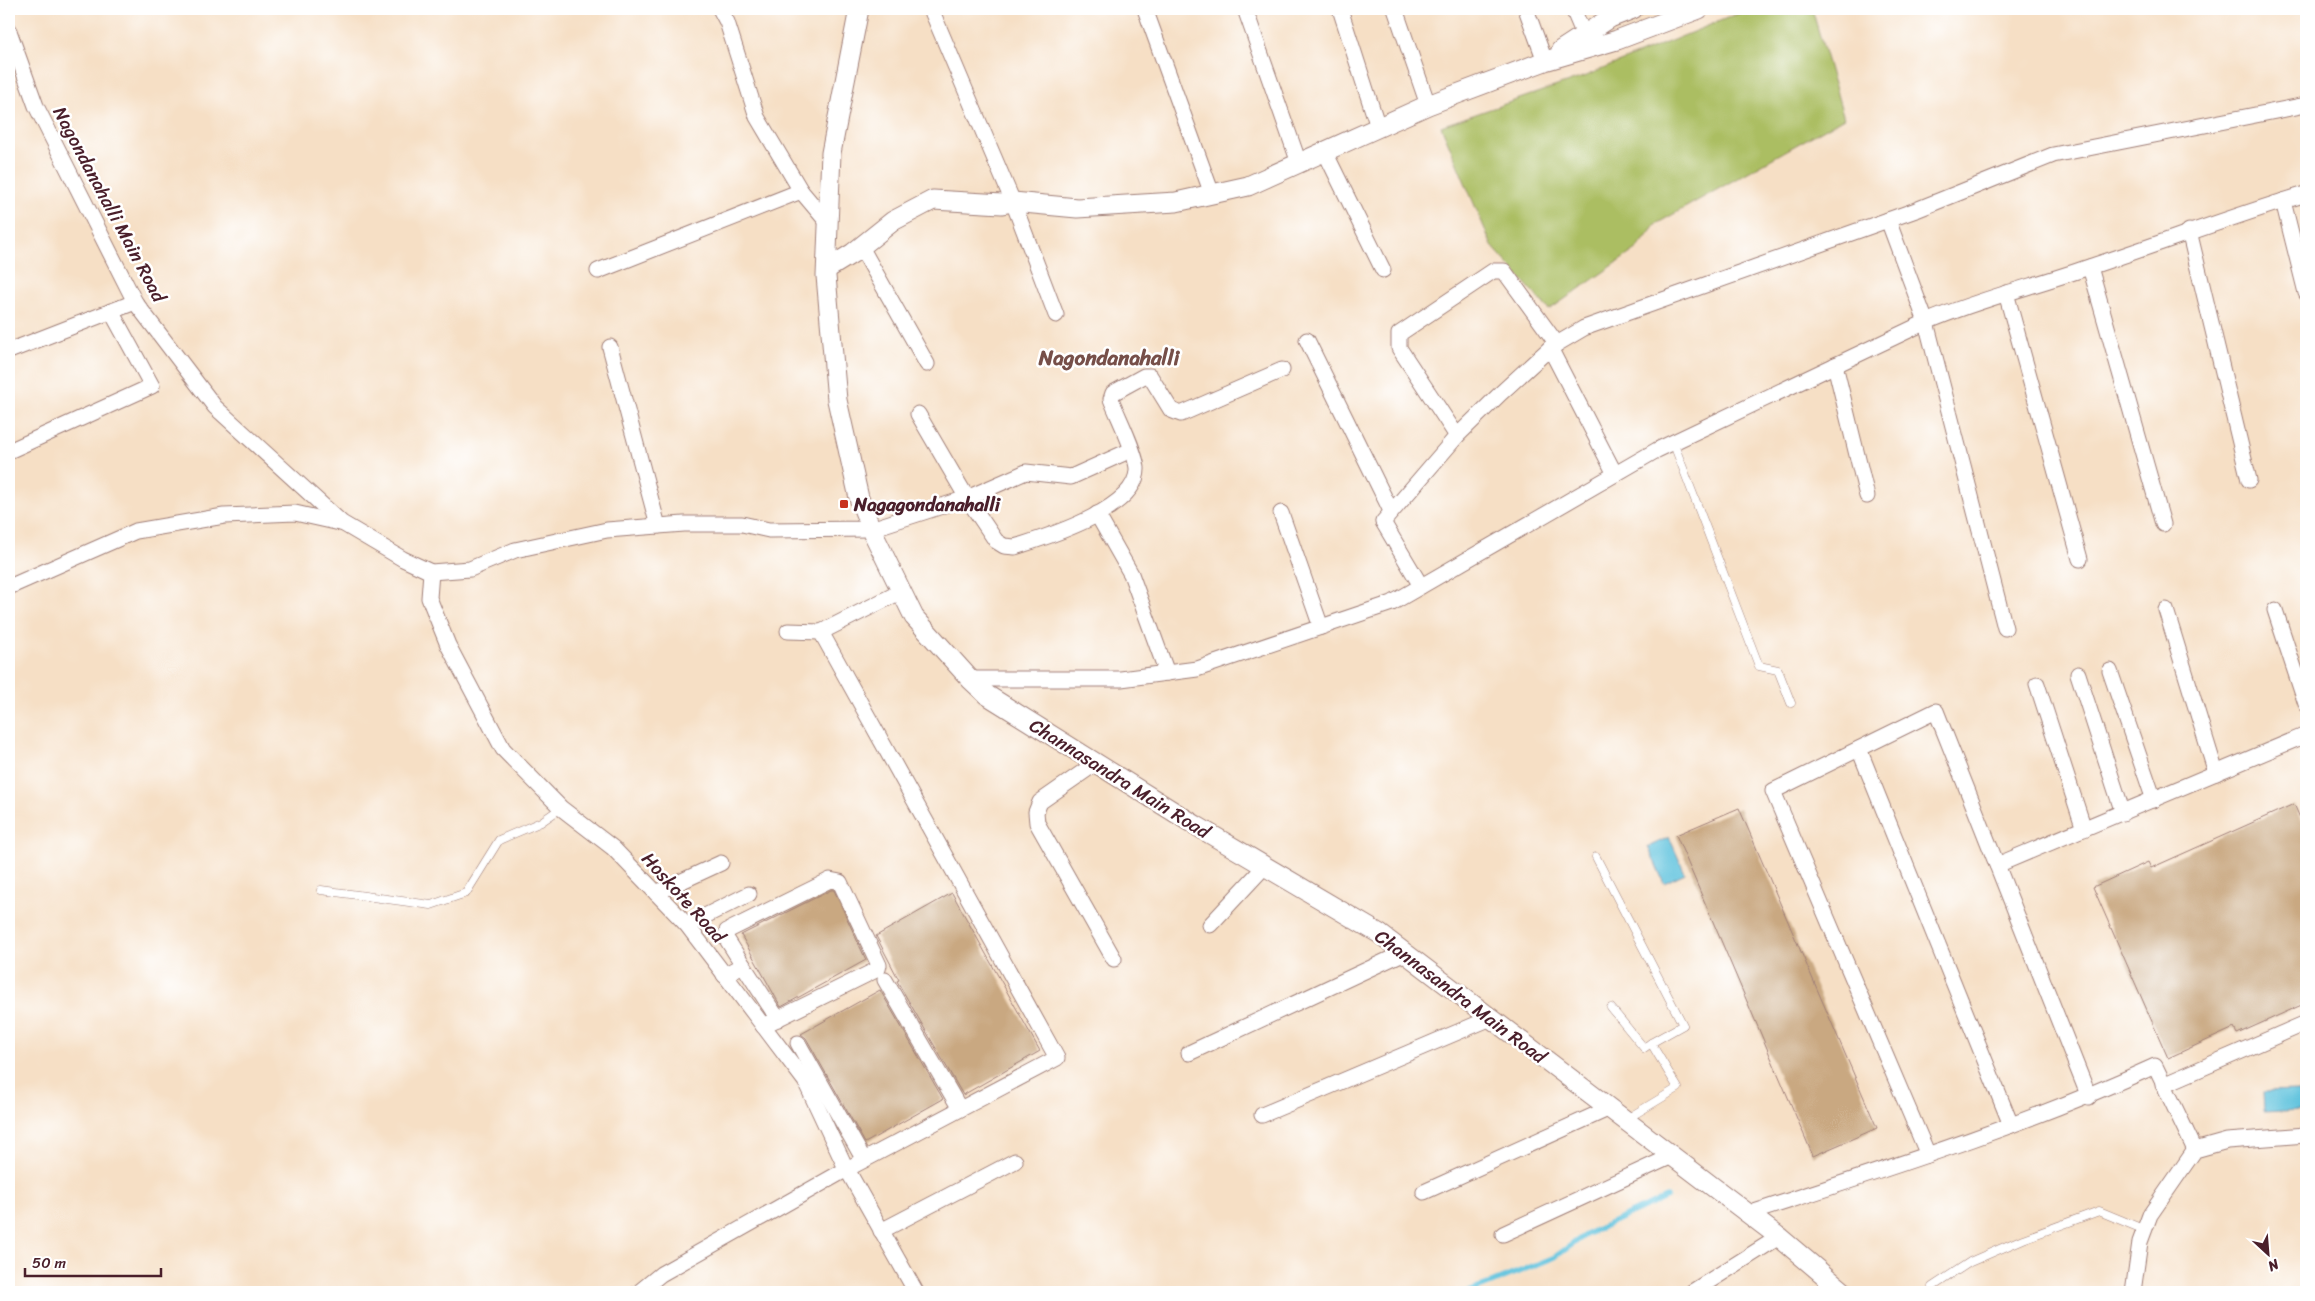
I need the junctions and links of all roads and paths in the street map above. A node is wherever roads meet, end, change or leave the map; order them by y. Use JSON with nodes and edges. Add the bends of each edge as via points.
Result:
{"nodes":[{"id":1,"x":720,"y":9,"type":"edge"},
{"id":2,"x":859,"y":9,"type":"edge"},
{"id":3,"x":931,"y":9,"type":"edge"},
{"id":4,"x":1145,"y":9,"type":"edge"},
{"id":5,"x":1245,"y":9,"type":"edge"},
{"id":6,"x":1340,"y":9,"type":"edge"},
{"id":7,"x":1395,"y":9,"type":"edge"},
{"id":8,"x":1526,"y":9,"type":"edge"},
{"id":9,"x":1573,"y":9,"type":"edge"},
{"id":10,"x":1633,"y":9,"type":"edge"},
{"id":11,"x":1698,"y":9,"type":"edge"},
{"id":12,"x":9,"y":31,"type":"edge"},
{"id":13,"x":1584,"y":35,"type":"junction"},
{"id":14,"x":1545,"y":61,"type":"junction"},
{"id":15,"x":1428,"y":105,"type":"junction"},
{"id":16,"x":2306,"y":105,"type":"edge"},
{"id":17,"x":1378,"y":127,"type":"junction"},
{"id":18,"x":1325,"y":152,"type":"junction"},
{"id":19,"x":1299,"y":163,"type":"junction"},
{"id":20,"x":801,"y":191,"type":"junction"},
{"id":21,"x":1212,"y":194,"type":"junction"},
{"id":22,"x":2306,"y":194,"type":"edge"},
{"id":23,"x":2283,"y":201,"type":"junction"},
{"id":24,"x":1013,"y":202,"type":"junction"},
{"id":25,"x":1888,"y":220,"type":"junction"},
{"id":26,"x":828,"y":223,"type":"junction"},
{"id":27,"x":2190,"y":231,"type":"junction"},
{"id":28,"x":860,"y":247,"type":"junction"},
{"id":29,"x":2090,"y":267,"type":"junction"},
{"id":30,"x":827,"y":270,"type":"junction"},
{"id":31,"x":1383,"y":270,"type":"dead end"},
{"id":32,"x":598,"y":271,"type":"dead end"},
{"id":33,"x":2006,"y":293,"type":"junction"},
{"id":34,"x":2306,"y":293,"type":"edge"},
{"id":35,"x":135,"y":302,"type":"junction"},
{"id":36,"x":112,"y":311,"type":"junction"},
{"id":37,"x":1056,"y":315,"type":"dead end"},
{"id":38,"x":1926,"y":322,"type":"junction"},
{"id":39,"x":1307,"y":340,"type":"dead end"},
{"id":40,"x":1554,"y":346,"type":"junction"},
{"id":41,"x":610,"y":347,"type":"dead end"},
{"id":42,"x":9,"y":351,"type":"edge"},
{"id":43,"x":927,"y":364,"type":"dead end"},
{"id":44,"x":1835,"y":365,"type":"junction"},
{"id":45,"x":1282,"y":370,"type":"dead end"},
{"id":46,"x":918,"y":414,"type":"dead end"},
{"id":47,"x":1457,"y":436,"type":"junction"},
{"id":48,"x":1673,"y":442,"type":"junction"},
{"id":49,"x":1131,"y":450,"type":"junction"},
{"id":50,"x":9,"y":452,"type":"edge"},
{"id":51,"x":1615,"y":474,"type":"junction"},
{"id":52,"x":2249,"y":480,"type":"dead end"},
{"id":53,"x":1867,"y":496,"type":"dead end"},
{"id":54,"x":966,"y":498,"type":"junction"},
{"id":55,"x":1391,"y":511,"type":"junction"},
{"id":56,"x":1281,"y":513,"type":"dead end"},
{"id":57,"x":1097,"y":514,"type":"junction"},
{"id":58,"x":342,"y":523,"type":"junction"},
{"id":59,"x":2164,"y":524,"type":"dead end"},
{"id":60,"x":658,"y":526,"type":"junction"},
{"id":61,"x":871,"y":529,"type":"junction"},
{"id":62,"x":2080,"y":559,"type":"dead end"},
{"id":63,"x":431,"y":572,"type":"junction"},
{"id":64,"x":1421,"y":586,"type":"junction"},
{"id":65,"x":9,"y":587,"type":"edge"},
{"id":66,"x":902,"y":591,"type":"junction"},
{"id":67,"x":2166,"y":610,"type":"dead end"},
{"id":68,"x":2275,"y":610,"type":"dead end"},
{"id":69,"x":1320,"y":627,"type":"junction"},
{"id":70,"x":2005,"y":628,"type":"dead end"},
{"id":71,"x":788,"y":632,"type":"dead end"},
{"id":72,"x":821,"y":632,"type":"junction"},
{"id":73,"x":2110,"y":672,"type":"dead end"},
{"id":74,"x":1167,"y":673,"type":"junction"},
{"id":75,"x":2078,"y":674,"type":"dead end"},
{"id":76,"x":970,"y":679,"type":"junction"},
{"id":77,"x":2036,"y":684,"type":"dead end"},
{"id":78,"x":1791,"y":703,"type":"dead end"},
{"id":79,"x":2306,"y":704,"type":"edge"},
{"id":80,"x":2306,"y":735,"type":"edge"},
{"id":81,"x":1859,"y":748,"type":"junction"},
{"id":82,"x":1096,"y":763,"type":"junction"},
{"id":83,"x":2216,"y":774,"type":"junction"},
{"id":84,"x":2154,"y":800,"type":"junction"},
{"id":85,"x":561,"y":808,"type":"junction"},
{"id":86,"x":2123,"y":813,"type":"junction"},
{"id":87,"x":2084,"y":829,"type":"junction"},
{"id":88,"x":1596,"y":857,"type":"dead end"},
{"id":89,"x":721,"y":864,"type":"dead end"},
{"id":90,"x":1997,"y":865,"type":"junction"},
{"id":91,"x":1265,"y":866,"type":"junction"},
{"id":92,"x":321,"y":890,"type":"dead end"},
{"id":93,"x":656,"y":893,"type":"junction"},
{"id":94,"x":749,"y":894,"type":"dead end"},
{"id":95,"x":687,"y":925,"type":"junction"},
{"id":96,"x":1210,"y":925,"type":"dead end"},
{"id":97,"x":1405,"y":952,"type":"junction"},
{"id":98,"x":1114,"y":959,"type":"dead end"},
{"id":99,"x":743,"y":964,"type":"junction"},
{"id":100,"x":724,"y":975,"type":"junction"},
{"id":101,"x":885,"y":980,"type":"dead end"},
{"id":102,"x":1611,"y":1008,"type":"dead end"},
{"id":103,"x":1491,"y":1018,"type":"junction"},
{"id":104,"x":778,"y":1019,"type":"junction"},
{"id":105,"x":2306,"y":1023,"type":"edge"},
{"id":106,"x":763,"y":1026,"type":"junction"},
{"id":107,"x":798,"y":1043,"type":"dead end"},
{"id":108,"x":1651,"y":1043,"type":"junction"},
{"id":109,"x":1189,"y":1053,"type":"dead end"},
{"id":110,"x":2163,"y":1085,"type":"junction"},
{"id":111,"x":2089,"y":1097,"type":"junction"},
{"id":112,"x":1610,"y":1108,"type":"junction"},
{"id":113,"x":960,"y":1109,"type":"junction"},
{"id":114,"x":1262,"y":1115,"type":"dead end"},
{"id":115,"x":1625,"y":1120,"type":"junction"},
{"id":116,"x":2011,"y":1125,"type":"junction"},
{"id":117,"x":2306,"y":1135,"type":"edge"},
{"id":118,"x":2195,"y":1150,"type":"junction"},
{"id":119,"x":1928,"y":1155,"type":"junction"},
{"id":120,"x":1672,"y":1156,"type":"junction"},
{"id":121,"x":864,"y":1160,"type":"junction"},
{"id":122,"x":1015,"y":1161,"type":"dead end"},
{"id":123,"x":847,"y":1169,"type":"junction"},
{"id":124,"x":1424,"y":1192,"type":"dead end"},
{"id":125,"x":1748,"y":1214,"type":"junction"},
{"id":126,"x":2145,"y":1230,"type":"junction"},
{"id":127,"x":881,"y":1231,"type":"junction"},
{"id":128,"x":1503,"y":1234,"type":"dead end"},
{"id":129,"x":1779,"y":1237,"type":"junction"},
{"id":130,"x":1932,"y":1288,"type":"dead end"},
{"id":131,"x":1837,"y":1290,"type":"edge"},
{"id":132,"x":639,"y":1292,"type":"edge"},
{"id":133,"x":916,"y":1292,"type":"edge"},
{"id":134,"x":1692,"y":1292,"type":"edge"},
{"id":135,"x":2133,"y":1292,"type":"edge"}],
"edges":[{"from":1,"to":20,"type":"street","via":[[757,117]]},
{"from":2,"to":26,"type":"street","name":"Channasandra Main Road","via":[[831,153]]},
{"from":3,"to":24,"type":"street"},
{"from":4,"to":21,"type":"street"},
{"from":5,"to":19,"type":"street"},
{"from":6,"to":17,"type":"street"},
{"from":7,"to":15,"type":"street"},
{"from":8,"to":14,"type":"street"},
{"from":9,"to":13,"type":"street"},
{"from":10,"to":13,"type":"street","via":[[1610,18]]},
{"from":11,"to":14,"type":"street","via":[[1617,40]]},
{"from":12,"to":35,"type":"street","name":"Nagondanahalli Main Road","via":[[36,106]]},
{"from":13,"to":14,"type":"street"},
{"from":14,"to":15,"type":"street"},
{"from":15,"to":17,"type":"street"},
{"from":16,"to":25,"type":"street","via":[[2053,155]]},
{"from":17,"to":18,"type":"street"},
{"from":18,"to":19,"type":"street"},
{"from":18,"to":31,"type":"street"},
{"from":19,"to":21,"type":"street","via":[[1248,186]]},
{"from":20,"to":26,"type":"street"},
{"from":20,"to":32,"type":"street"},
{"from":21,"to":24,"type":"street","via":[[1176,202],[1076,208]]},
{"from":22,"to":23,"type":"street"},
{"from":23,"to":27,"type":"street"},
{"from":23,"to":34,"type":"street"},
{"from":24,"to":28,"type":"street","via":[[933,200],[893,221]]},
{"from":24,"to":37,"type":"street"},
{"from":25,"to":38,"type":"street"},
{"from":25,"to":40,"type":"street","via":[[1584,328]]},
{"from":26,"to":30,"type":"street","name":"Channasandra Main Road"},
{"from":27,"to":29,"type":"street"},
{"from":27,"to":52,"type":"street"},
{"from":28,"to":30,"type":"street"},
{"from":28,"to":43,"type":"street"},
{"from":29,"to":33,"type":"street"},
{"from":29,"to":59,"type":"street"},
{"from":30,"to":61,"type":"street","name":"Channasandra Main Road","via":[[836,400],[859,498]]},
{"from":33,"to":38,"type":"street","via":[[1960,307]]},
{"from":33,"to":62,"type":"street"},
{"from":35,"to":36,"type":"street"},
{"from":35,"to":58,"type":"street","name":"Nagondanahalli Main Road","via":[[215,407]]},
{"from":36,"to":42,"type":"street"},
{"from":36,"to":50,"type":"street","via":[[152,386]]},
{"from":38,"to":44,"type":"street"},
{"from":38,"to":70,"type":"street"},
{"from":39,"to":55,"type":"street"},
{"from":40,"to":47,"type":"street"},
{"from":40,"to":47,"type":"street","via":[[1504,271],[1493,271],[1399,334],[1399,348]]},
{"from":40,"to":51,"type":"street"},
{"from":41,"to":60,"type":"street"},
{"from":44,"to":48,"type":"street"},
{"from":44,"to":53,"type":"street"},
{"from":45,"to":49,"type":"street","via":[[1181,414],[1171,410],[1150,376],[1144,376],[1113,393],[1112,399]]},
{"from":46,"to":54,"type":"street"},
{"from":47,"to":55,"type":"street"},
{"from":48,"to":51,"type":"street"},
{"from":48,"to":78,"type":"lane","via":[[1759,666],[1778,670]]},
{"from":49,"to":54,"type":"street","via":[[1076,475],[1062,477],[1029,472]]},
{"from":49,"to":57,"type":"street","via":[[1137,467],[1135,480],[1127,493]]},
{"from":51,"to":64,"type":"street"},
{"from":54,"to":57,"type":"street","via":[[996,541],[1004,546],[1015,547],[1085,522]]},
{"from":54,"to":61,"type":"street"},
{"from":55,"to":64,"type":"street","via":[[1382,522]]},
{"from":56,"to":69,"type":"street"},
{"from":57,"to":74,"type":"street","via":[[1130,574]]},
{"from":58,"to":63,"type":"street","name":"Nagondanahalli Main Road"},
{"from":58,"to":65,"type":"street","via":[[294,513],[224,516],[136,531]]},
{"from":60,"to":61,"type":"street","via":[[742,524],[769,530]]},
{"from":60,"to":63,"type":"street","via":[[607,530],[515,550],[470,569]]},
{"from":61,"to":66,"type":"street","name":"Channasandra Main Road"},
{"from":63,"to":85,"type":"street","name":"Hoskote Road","via":[[429,598],[448,645],[503,749]]},
{"from":64,"to":69,"type":"street","via":[[1392,603]]},
{"from":66,"to":72,"type":"street"},
{"from":66,"to":76,"type":"street","name":"Channasandra Main Road","via":[[914,616]]},
{"from":67,"to":83,"type":"street"},
{"from":68,"to":79,"type":"street"},
{"from":69,"to":74,"type":"street","via":[[1197,668]]},
{"from":71,"to":72,"type":"street"},
{"from":72,"to":113,"type":"street","via":[[1057,1058]]},
{"from":73,"to":84,"type":"street"},
{"from":74,"to":76,"type":"street","via":[[1122,679]]},
{"from":75,"to":86,"type":"street"},
{"from":76,"to":82,"type":"street","name":"Channasandra Main Road","via":[[987,695]]},
{"from":77,"to":87,"type":"street"},
{"from":80,"to":83,"type":"street"},
{"from":81,"to":90,"type":"street","via":[[1936,711]]},
{"from":81,"to":116,"type":"street"},
{"from":81,"to":119,"type":"street","via":[[1773,790]]},
{"from":82,"to":91,"type":"street","name":"Channasandra Main Road"},
{"from":82,"to":98,"type":"street","via":[[1040,802],[1036,812],[1037,823]]},
{"from":83,"to":84,"type":"street"},
{"from":84,"to":86,"type":"street"},
{"from":85,"to":92,"type":"lane","via":[[541,822],[499,840],[466,893],[440,902],[431,905]]},
{"from":85,"to":93,"type":"street","name":"Hoskote Road","via":[[612,848]]},
{"from":86,"to":87,"type":"street"},
{"from":87,"to":90,"type":"street"},
{"from":88,"to":108,"type":"lane","via":[[1683,1025]]},
{"from":89,"to":93,"type":"street"},
{"from":90,"to":111,"type":"street"},
{"from":91,"to":96,"type":"street"},
{"from":91,"to":97,"type":"street","name":"Channasandra Main Road"},
{"from":93,"to":95,"type":"street","name":"Hoskote Road"},
{"from":94,"to":95,"type":"street"},
{"from":95,"to":100,"type":"street","name":"Hoskote Road"},
{"from":97,"to":103,"type":"street","name":"Channasandra Main Road"},
{"from":97,"to":109,"type":"street"},
{"from":99,"to":100,"type":"street"},
{"from":99,"to":104,"type":"street"},
{"from":99,"to":104,"type":"street","via":[[726,938],[727,931],[830,880],[840,882],[879,964],[878,970]]},
{"from":100,"to":106,"type":"street","name":"Hoskote Road"},
{"from":101,"to":113,"type":"street"},
{"from":102,"to":108,"type":"lane","via":[[1644,1048]]},
{"from":103,"to":112,"type":"street","name":"Channasandra Main Road"},
{"from":103,"to":114,"type":"street"},
{"from":104,"to":106,"type":"street"},
{"from":105,"to":110,"type":"street"},
{"from":106,"to":123,"type":"street","name":"Hoskote Road","via":[[805,1081]]},
{"from":107,"to":121,"type":"street"},
{"from":108,"to":115,"type":"lane","via":[[1678,1088]]},
{"from":110,"to":111,"type":"street","via":[[2155,1066]]},
{"from":110,"to":118,"type":"street"},
{"from":111,"to":116,"type":"street"},
{"from":112,"to":115,"type":"street","name":"Channasandra Main Road"},
{"from":112,"to":124,"type":"street"},
{"from":113,"to":121,"type":"street"},
{"from":115,"to":120,"type":"street","name":"Channasandra Main Road"},
{"from":116,"to":119,"type":"street"},
{"from":117,"to":118,"type":"street","via":[[2227,1141]]},
{"from":118,"to":126,"type":"street","via":[[2150,1215]]},
{"from":119,"to":125,"type":"street"},
{"from":120,"to":125,"type":"street","name":"Channasandra Main Road"},
{"from":120,"to":128,"type":"street"},
{"from":121,"to":123,"type":"street"},
{"from":122,"to":127,"type":"street"},
{"from":123,"to":127,"type":"street","name":"Hoskote Road"},
{"from":123,"to":132,"type":"street","via":[[661,1274]]},
{"from":125,"to":129,"type":"street","name":"Channasandra Main Road"},
{"from":126,"to":130,"type":"lane","via":[[2100,1211],[1970,1262]]},
{"from":126,"to":135,"type":"street","via":[[2140,1242]]},
{"from":127,"to":133,"type":"street","name":"Hoskote Road"},
{"from":129,"to":131,"type":"street","name":"Channasandra Main Road"},
{"from":129,"to":134,"type":"street"}]}
